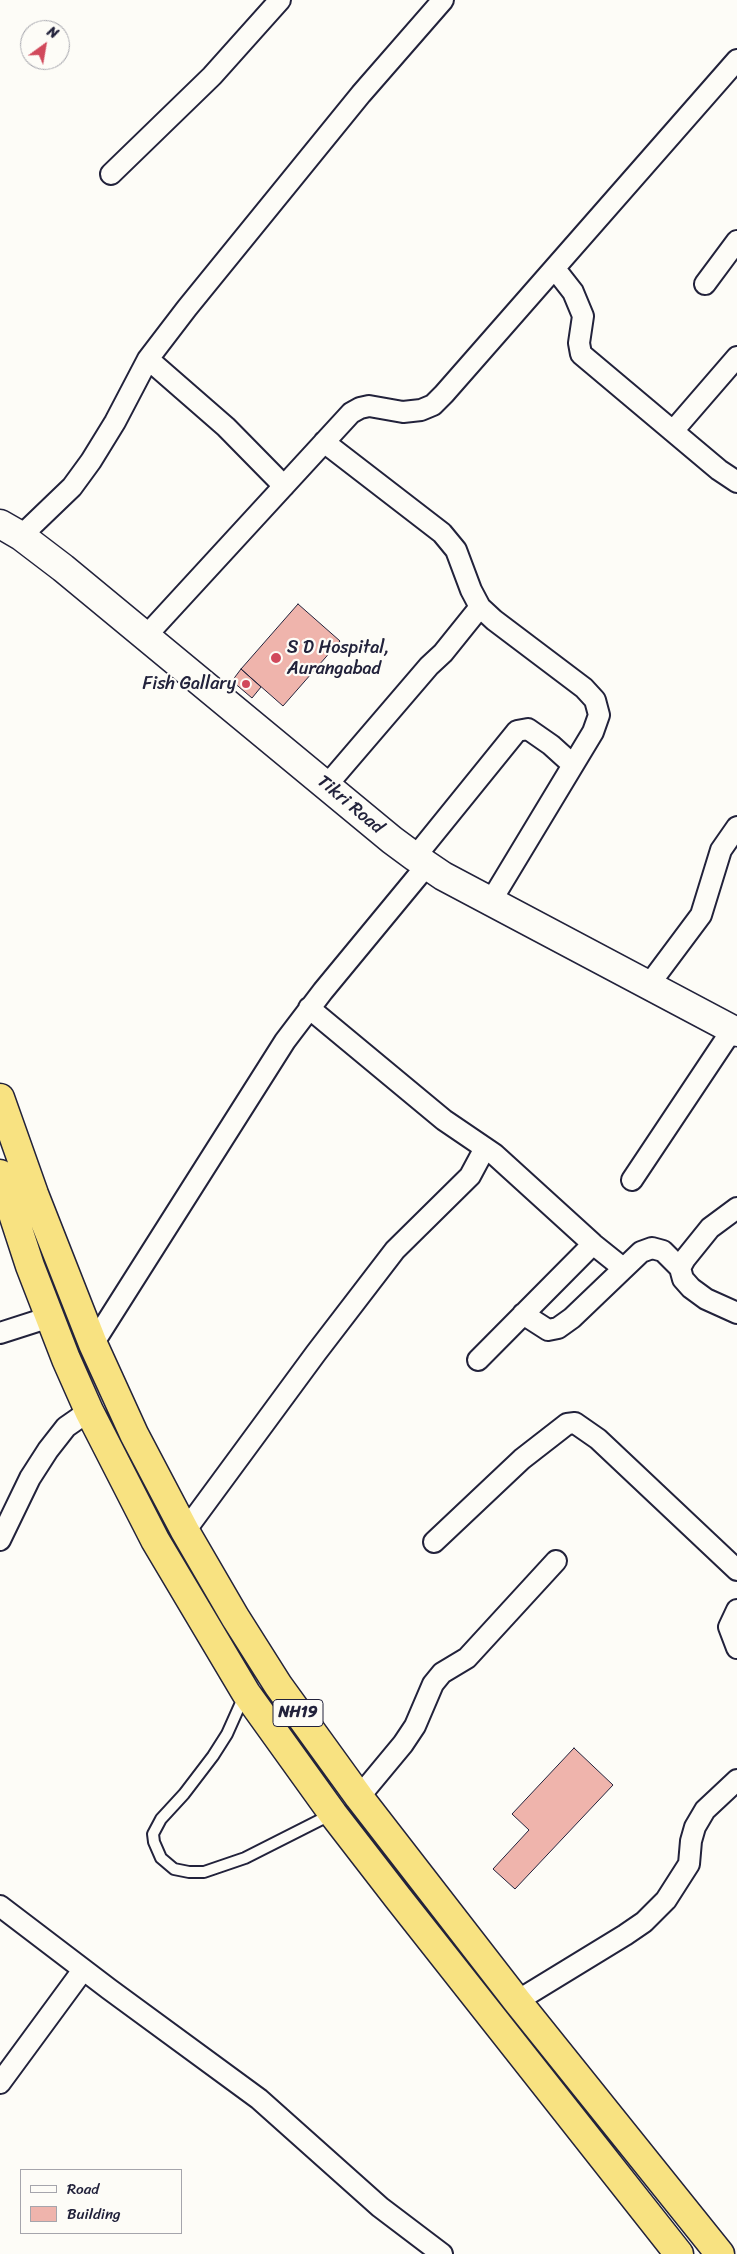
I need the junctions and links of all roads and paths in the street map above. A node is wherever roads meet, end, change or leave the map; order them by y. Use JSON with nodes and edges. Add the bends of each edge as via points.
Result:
{"nodes":[{"id":1,"x":280,"y":0,"type":"edge"},
{"id":2,"x":443,"y":0,"type":"edge"},
{"id":3,"x":737,"y":60,"type":"edge"},
{"id":4,"x":111,"y":174,"type":"dead end"},
{"id":5,"x":737,"y":241,"type":"edge"},
{"id":6,"x":555,"y":268,"type":"junction"},
{"id":7,"x":705,"y":284,"type":"dead end"},
{"id":8,"x":737,"y":357,"type":"edge"},
{"id":9,"x":148,"y":359,"type":"junction"},
{"id":10,"x":673,"y":431,"type":"junction"},
{"id":11,"x":324,"y":442,"type":"junction"},
{"id":12,"x":737,"y":482,"type":"edge"},
{"id":13,"x":284,"y":486,"type":"junction"},
{"id":14,"x":11,"y":530,"type":"edge"},
{"id":15,"x":480,"y":607,"type":"junction"},
{"id":16,"x":146,"y":636,"type":"junction"},
{"id":17,"x":572,"y":764,"type":"junction"},
{"id":18,"x":327,"y":785,"type":"junction"},
{"id":19,"x":737,"y":827,"type":"edge"},
{"id":20,"x":421,"y":861,"type":"junction"},
{"id":21,"x":491,"y":901,"type":"junction"},
{"id":22,"x":648,"y":986,"type":"junction"},
{"id":23,"x":309,"y":1008,"type":"junction"},
{"id":24,"x":735,"y":1031,"type":"edge"},
{"id":25,"x":0,"y":1098,"type":"edge"},
{"id":26,"x":485,"y":1148,"type":"junction"},
{"id":27,"x":0,"y":1174,"type":"edge"},
{"id":28,"x":632,"y":1180,"type":"dead end"},
{"id":29,"x":737,"y":1208,"type":"edge"},
{"id":30,"x":593,"y":1244,"type":"junction"},
{"id":31,"x":623,"y":1268,"type":"junction"},
{"id":32,"x":680,"y":1268,"type":"junction"},
{"id":33,"x":737,"y":1313,"type":"edge"},
{"id":34,"x":523,"y":1314,"type":"junction"},
{"id":35,"x":50,"y":1317,"type":"junction"},
{"id":36,"x":0,"y":1333,"type":"edge"},
{"id":37,"x":93,"y":1344,"type":"junction"},
{"id":38,"x":478,"y":1360,"type":"dead end"},
{"id":39,"x":89,"y":1411,"type":"junction"},
{"id":40,"x":185,"y":1531,"type":"junction"},
{"id":41,"x":0,"y":1540,"type":"edge"},
{"id":42,"x":434,"y":1542,"type":"dead end"},
{"id":43,"x":556,"y":1561,"type":"dead end"},
{"id":44,"x":737,"y":1570,"type":"edge"},
{"id":45,"x":737,"y":1610,"type":"edge"},
{"id":46,"x":737,"y":1648,"type":"edge"},
{"id":47,"x":246,"y":1693,"type":"junction"},
{"id":48,"x":737,"y":1780,"type":"edge"},
{"id":49,"x":359,"y":1797,"type":"junction"},
{"id":50,"x":333,"y":1814,"type":"junction"},
{"id":51,"x":0,"y":1906,"type":"edge"},
{"id":52,"x":83,"y":1970,"type":"junction"},
{"id":53,"x":517,"y":2001,"type":"junction"},
{"id":54,"x":0,"y":2083,"type":"edge"},
{"id":55,"x":442,"y":2254,"type":"edge"},
{"id":56,"x":679,"y":2254,"type":"edge"},
{"id":57,"x":720,"y":2254,"type":"edge"}],
"edges":[{"from":1,"to":4,"type":"street","via":[[212,76]]},
{"from":2,"to":9,"type":"street","via":[[338,122]]},
{"from":3,"to":6,"type":"street"},
{"from":5,"to":7,"type":"street"},
{"from":6,"to":10,"type":"street","via":[[573,292],[583,316],[579,343],[581,354]]},
{"from":6,"to":11,"type":"street","via":[[433,405],[403,412],[369,406],[360,408],[351,413]]},
{"from":8,"to":10,"type":"street"},
{"from":9,"to":13,"type":"street","via":[[226,427]]},
{"from":9,"to":14,"type":"street","via":[[115,422],[72,486]]},
{"from":10,"to":12,"type":"street"},
{"from":11,"to":13,"type":"street"},
{"from":11,"to":15,"type":"street","via":[[442,533],[456,550]]},
{"from":13,"to":16,"type":"street"},
{"from":14,"to":16,"type":"street","name":"Tikri Road"},
{"from":15,"to":17,"type":"street","via":[[584,688],[594,700],[599,715],[593,732]]},
{"from":15,"to":18,"type":"street"},
{"from":16,"to":18,"type":"street","name":"Tikri Road"},
{"from":17,"to":20,"type":"street","via":[[528,729],[518,731]]},
{"from":17,"to":21,"type":"street"},
{"from":18,"to":20,"type":"street","name":"Tikri Road"},
{"from":19,"to":22,"type":"street","via":[[721,850],[701,915]]},
{"from":20,"to":21,"type":"street","name":"Tikri Road"},
{"from":20,"to":23,"type":"street"},
{"from":21,"to":22,"type":"street","name":"Tikri Road"},
{"from":22,"to":24,"type":"street","name":"Tikri Road"},
{"from":23,"to":26,"type":"street","via":[[444,1120]]},
{"from":23,"to":37,"type":"street"},
{"from":24,"to":28,"type":"street"},
{"from":25,"to":37,"type":"highway","number":"NH19"},
{"from":26,"to":30,"type":"street"},
{"from":26,"to":40,"type":"street","via":[[470,1176],[395,1250]]},
{"from":27,"to":35,"type":"highway","number":"NH19"},
{"from":29,"to":32,"type":"street","via":[[710,1228]]},
{"from":30,"to":31,"type":"street"},
{"from":30,"to":34,"type":"street"},
{"from":31,"to":32,"type":"street","via":[[641,1252],[652,1248],[663,1251]]},
{"from":31,"to":34,"type":"street","via":[[558,1328],[548,1330]]},
{"from":32,"to":33,"type":"street","via":[[683,1279],[691,1288]]},
{"from":34,"to":38,"type":"street"},
{"from":35,"to":36,"type":"street"},
{"from":35,"to":39,"type":"highway","number":"NH19"},
{"from":37,"to":40,"type":"highway","number":"NH19","via":[[134,1434]]},
{"from":39,"to":41,"type":"street","via":[[66,1427],[48,1450],[30,1478]]},
{"from":39,"to":47,"type":"highway","number":"NH19","via":[[155,1540]]},
{"from":40,"to":49,"type":"highway","number":"NH19","via":[[278,1685]]},
{"from":42,"to":44,"type":"street","via":[[522,1459],[567,1424],[575,1423],[598,1439]]},
{"from":43,"to":49,"type":"street","via":[[467,1658],[442,1673],[433,1684],[415,1726],[403,1744]]},
{"from":45,"to":46,"type":"street","via":[[729,1627]]},
{"from":47,"to":50,"type":"highway","number":"NH19"},
{"from":47,"to":50,"type":"lane","via":[[213,1756],[161,1819],[153,1834],[161,1858],[174,1869],[204,1872],[245,1858]]},
{"from":48,"to":53,"type":"street","via":[[705,1810],[695,1827],[689,1864],[666,1900],[625,1935]]},
{"from":49,"to":53,"type":"highway","number":"NH19"},
{"from":50,"to":56,"type":"highway","number":"NH19"},
{"from":51,"to":52,"type":"street"},
{"from":52,"to":54,"type":"street"},
{"from":52,"to":55,"type":"street","via":[[259,2099],[380,2207]]},
{"from":53,"to":57,"type":"highway","number":"NH19"}]}
